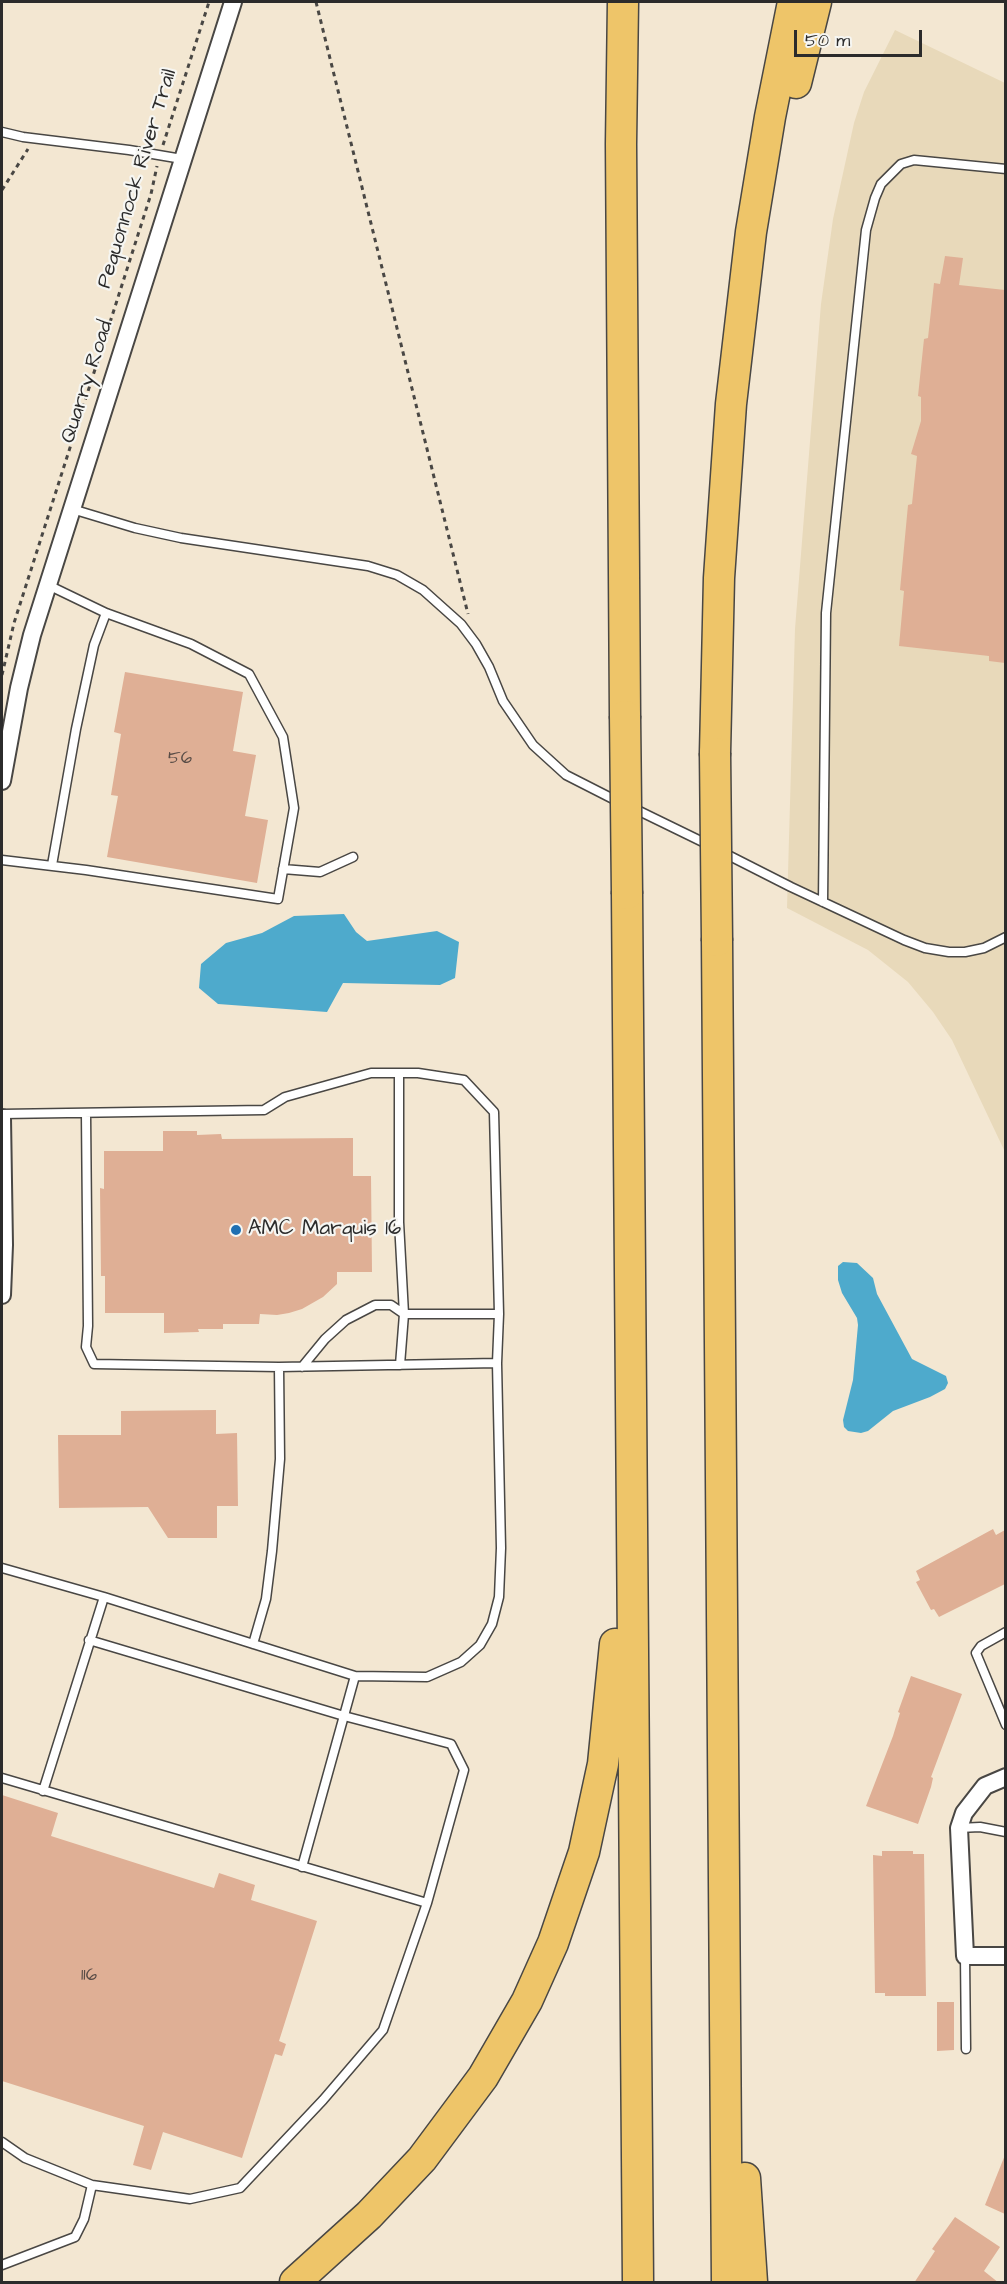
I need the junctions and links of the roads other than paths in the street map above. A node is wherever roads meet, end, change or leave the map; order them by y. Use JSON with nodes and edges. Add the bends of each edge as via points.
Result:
{"nodes":[{"id":1,"x":233,"y":2,"type":"edge"},
{"id":2,"x":604,"y":2,"type":"edge"},
{"id":3,"x":623,"y":2,"type":"edge"},
{"id":4,"x":793,"y":2,"type":"edge"},
{"id":5,"x":816,"y":2,"type":"edge"},
{"id":6,"x":2,"y":132,"type":"edge"},
{"id":7,"x":182,"y":159,"type":"junction"},
{"id":8,"x":1005,"y":169,"type":"edge"},
{"id":9,"x":621,"y":202,"type":"junction"},
{"id":10,"x":731,"y":404,"type":"junction"},
{"id":11,"x":71,"y":508,"type":"junction"},
{"id":12,"x":47,"y":584,"type":"junction"},
{"id":13,"x":106,"y":613,"type":"junction"},
{"id":14,"x":2,"y":781,"type":"edge"},
{"id":15,"x":353,"y":857,"type":"dead end"},
{"id":16,"x":2,"y":860,"type":"edge"},
{"id":17,"x":52,"y":865,"type":"junction"},
{"id":18,"x":283,"y":870,"type":"junction"},
{"id":19,"x":823,"y":902,"type":"junction"},
{"id":20,"x":1005,"y":937,"type":"edge"},
{"id":21,"x":399,"y":1073,"type":"junction"},
{"id":22,"x":86,"y":1114,"type":"junction"},
{"id":23,"x":2,"y":1116,"type":"edge"},
{"id":24,"x":2,"y":1295,"type":"edge"},
{"id":25,"x":404,"y":1314,"type":"junction"},
{"id":26,"x":499,"y":1314,"type":"junction"},
{"id":27,"x":497,"y":1363,"type":"junction"},
{"id":28,"x":400,"y":1365,"type":"junction"},
{"id":29,"x":279,"y":1367,"type":"junction"},
{"id":30,"x":302,"y":1367,"type":"junction"},
{"id":31,"x":631,"y":1445,"type":"junction"},
{"id":32,"x":2,"y":1568,"type":"edge"},
{"id":33,"x":104,"y":1597,"type":"junction"},
{"id":34,"x":1005,"y":1632,"type":"edge"},
{"id":35,"x":89,"y":1640,"type":"junction"},
{"id":36,"x":253,"y":1644,"type":"junction"},
{"id":37,"x":356,"y":1676,"type":"junction"},
{"id":38,"x":1005,"y":1695,"type":"edge"},
{"id":39,"x":996,"y":1701,"type":"junction"},
{"id":40,"x":344,"y":1716,"type":"junction"},
{"id":41,"x":1005,"y":1725,"type":"edge"},
{"id":42,"x":1005,"y":1777,"type":"edge"},
{"id":43,"x":2,"y":1779,"type":"edge"},
{"id":44,"x":43,"y":1791,"type":"junction"},
{"id":45,"x":959,"y":1828,"type":"junction"},
{"id":46,"x":1005,"y":1832,"type":"edge"},
{"id":47,"x":302,"y":1867,"type":"junction"},
{"id":48,"x":724,"y":1900,"type":"junction"},
{"id":49,"x":427,"y":1903,"type":"junction"},
{"id":50,"x":965,"y":1956,"type":"junction"},
{"id":51,"x":1005,"y":1956,"type":"edge"},
{"id":52,"x":966,"y":2049,"type":"dead end"},
{"id":53,"x":2,"y":2142,"type":"edge"},
{"id":54,"x":92,"y":2185,"type":"junction"},
{"id":55,"x":2,"y":2265,"type":"edge"},
{"id":56,"x":295,"y":2283,"type":"edge"},
{"id":57,"x":638,"y":2283,"type":"edge"},
{"id":58,"x":727,"y":2283,"type":"edge"},
{"id":59,"x":752,"y":2283,"type":"edge"}],
"edges":[{"from":1,"to":7,"type":"street","name":"Quarry Road"},
{"from":2,"to":9,"type":"highway"},
{"from":3,"to":9,"type":"highway"},
{"from":4,"to":10,"type":"highway","via":[[758,185]]},
{"from":5,"to":10,"type":"highway"},
{"from":6,"to":7,"type":"lane"},
{"from":7,"to":11,"type":"street","name":"Quarry Road"},
{"from":8,"to":19,"type":"lane","via":[[914,160],[901,164],[881,184],[866,230],[826,613]]},
{"from":9,"to":31,"type":"highway","bridge":true},
{"from":10,"to":48,"type":"highway","bridge":true,"via":[[719,578],[715,753]]},
{"from":11,"to":12,"type":"street","name":"Quarry Road"},
{"from":11,"to":19,"type":"lane","via":[[181,538],[368,566],[397,575],[423,590],[461,624],[476,644],[517,724],[533,745],[566,775]]},
{"from":12,"to":13,"type":"lane"},
{"from":12,"to":14,"type":"street","name":"Quarry Road","via":[[19,688]]},
{"from":13,"to":17,"type":"lane","via":[[94,645],[78,718]]},
{"from":13,"to":18,"type":"lane","via":[[191,644],[249,674],[283,737],[294,808]]},
{"from":15,"to":18,"type":"lane","via":[[320,872]]},
{"from":16,"to":17,"type":"lane"},
{"from":17,"to":18,"type":"lane","via":[[278,899]]},
{"from":19,"to":20,"type":"lane","via":[[925,948],[965,952]]},
{"from":21,"to":22,"type":"lane","via":[[371,1073],[328,1084],[285,1097],[264,1110]]},
{"from":21,"to":25,"type":"lane","via":[[399,1222]]},
{"from":21,"to":26,"type":"lane","via":[[418,1072],[464,1080],[494,1112]]},
{"from":22,"to":23,"type":"lane"},
{"from":22,"to":29,"type":"lane","via":[[86,1347],[94,1364]]},
{"from":23,"to":24,"type":"street"},
{"from":25,"to":26,"type":"lane"},
{"from":25,"to":28,"type":"lane"},
{"from":25,"to":30,"type":"lane","via":[[391,1305],[375,1305],[346,1320]]},
{"from":26,"to":27,"type":"lane"},
{"from":27,"to":28,"type":"lane"},
{"from":27,"to":37,"type":"lane","via":[[501,1548],[492,1624],[480,1645],[461,1662],[427,1677]]},
{"from":28,"to":30,"type":"lane"},
{"from":29,"to":30,"type":"lane"},
{"from":29,"to":36,"type":"lane","via":[[280,1459],[272,1551],[266,1599]]},
{"from":31,"to":56,"type":"highway","via":[[603,1764],[584,1852],[553,1943],[512,2029],[445,2131],[400,2183]]},
{"from":31,"to":57,"type":"highway"},
{"from":32,"to":33,"type":"lane"},
{"from":33,"to":35,"type":"lane"},
{"from":33,"to":36,"type":"lane"},
{"from":34,"to":39,"type":"lane","via":[[976,1653]]},
{"from":35,"to":40,"type":"lane"},
{"from":35,"to":44,"type":"lane"},
{"from":36,"to":37,"type":"lane"},
{"from":37,"to":40,"type":"lane"},
{"from":38,"to":39,"type":"lane"},
{"from":39,"to":41,"type":"lane"},
{"from":40,"to":47,"type":"lane"},
{"from":40,"to":49,"type":"lane","via":[[451,1744],[464,1770]]},
{"from":42,"to":45,"type":"street","via":[[985,1786],[964,1813]]},
{"from":43,"to":44,"type":"lane"},
{"from":44,"to":47,"type":"lane"},
{"from":45,"to":46,"type":"lane"},
{"from":45,"to":50,"type":"street"},
{"from":47,"to":49,"type":"lane"},
{"from":48,"to":58,"type":"highway"},
{"from":48,"to":59,"type":"highway"},
{"from":49,"to":54,"type":"lane","via":[[383,2030],[240,2188],[190,2199]]},
{"from":50,"to":51,"type":"street"},
{"from":50,"to":52,"type":"lane"},
{"from":53,"to":54,"type":"lane","via":[[25,2158]]},
{"from":54,"to":55,"type":"lane","via":[[75,2237]]}]}
